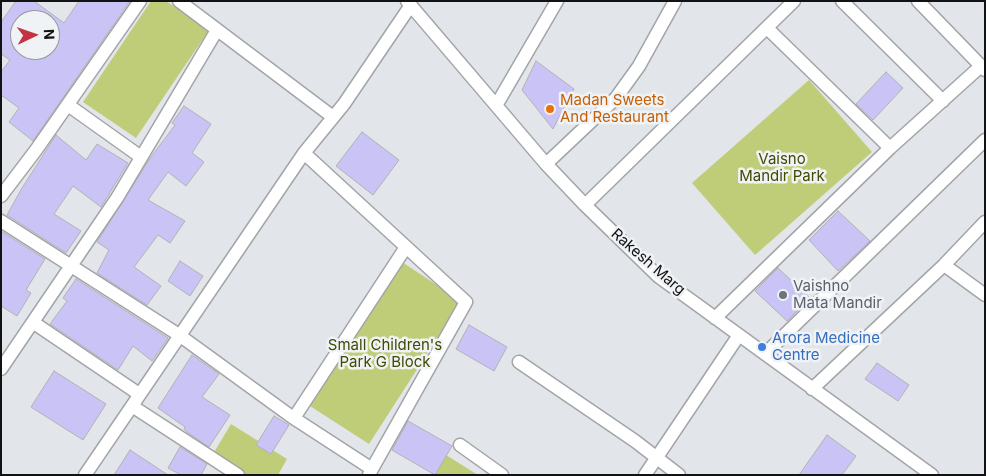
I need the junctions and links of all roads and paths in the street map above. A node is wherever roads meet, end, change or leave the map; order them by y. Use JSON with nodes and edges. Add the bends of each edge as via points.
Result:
{"nodes":[{"id":1,"x":140,"y":1,"type":"edge"},
{"id":2,"x":179,"y":1,"type":"edge"},
{"id":3,"x":558,"y":1,"type":"edge"},
{"id":4,"x":675,"y":1,"type":"edge"},
{"id":5,"x":794,"y":1,"type":"edge"},
{"id":6,"x":842,"y":1,"type":"edge"},
{"id":7,"x":918,"y":1,"type":"edge"},
{"id":8,"x":409,"y":3,"type":"edge"},
{"id":9,"x":767,"y":28,"type":"junction"},
{"id":10,"x":217,"y":30,"type":"junction"},
{"id":11,"x":983,"y":68,"type":"edge"},
{"id":12,"x":942,"y":100,"type":"junction"},
{"id":13,"x":68,"y":104,"type":"junction"},
{"id":14,"x":497,"y":104,"type":"junction"},
{"id":15,"x":333,"y":117,"type":"junction"},
{"id":16,"x":985,"y":140,"type":"edge"},
{"id":17,"x":890,"y":148,"type":"junction"},
{"id":18,"x":304,"y":153,"type":"junction"},
{"id":19,"x":141,"y":157,"type":"junction"},
{"id":20,"x":546,"y":164,"type":"junction"},
{"id":21,"x":1,"y":196,"type":"edge"},
{"id":22,"x":585,"y":205,"type":"junction"},
{"id":23,"x":1,"y":221,"type":"edge"},
{"id":24,"x":985,"y":222,"type":"edge"},
{"id":25,"x":406,"y":247,"type":"junction"},
{"id":26,"x":944,"y":265,"type":"junction"},
{"id":27,"x":70,"y":267,"type":"junction"},
{"id":28,"x":985,"y":295,"type":"edge"},
{"id":29,"x":715,"y":318,"type":"junction"},
{"id":30,"x":34,"y":323,"type":"junction"},
{"id":31,"x":179,"y":335,"type":"junction"},
{"id":32,"x":739,"y":335,"type":"junction"},
{"id":33,"x":765,"y":354,"type":"junction"},
{"id":34,"x":518,"y":362,"type":"dead end"},
{"id":35,"x":1,"y":369,"type":"edge"},
{"id":36,"x":812,"y":389,"type":"junction"},
{"id":37,"x":139,"y":394,"type":"junction"},
{"id":38,"x":132,"y":406,"type":"junction"},
{"id":39,"x":294,"y":418,"type":"junction"},
{"id":40,"x":460,"y":445,"type":"dead end"},
{"id":41,"x":656,"y":458,"type":"junction"},
{"id":42,"x":370,"y":472,"type":"edge"},
{"id":43,"x":85,"y":475,"type":"edge"},
{"id":44,"x":238,"y":475,"type":"edge"},
{"id":45,"x":502,"y":475,"type":"edge"},
{"id":46,"x":644,"y":475,"type":"edge"},
{"id":47,"x":680,"y":475,"type":"edge"},
{"id":48,"x":932,"y":475,"type":"edge"}],
"edges":[{"from":1,"to":13,"type":"street"},
{"from":2,"to":10,"type":"street"},
{"from":3,"to":14,"type":"street"},
{"from":4,"to":20,"type":"street","via":[[639,66],[616,98]]},
{"from":5,"to":9,"type":"street"},
{"from":6,"to":12,"type":"street"},
{"from":7,"to":11,"type":"street"},
{"from":8,"to":14,"type":"street","name":"Rakesh Marg"},
{"from":8,"to":15,"type":"street"},
{"from":9,"to":17,"type":"street"},
{"from":9,"to":22,"type":"street"},
{"from":10,"to":15,"type":"street"},
{"from":10,"to":19,"type":"street"},
{"from":11,"to":12,"type":"street"},
{"from":12,"to":17,"type":"street"},
{"from":13,"to":19,"type":"street"},
{"from":13,"to":21,"type":"street"},
{"from":14,"to":20,"type":"street","name":"Rakesh Marg"},
{"from":15,"to":18,"type":"street"},
{"from":16,"to":33,"type":"street"},
{"from":17,"to":29,"type":"street"},
{"from":18,"to":25,"type":"street"},
{"from":18,"to":31,"type":"street"},
{"from":19,"to":27,"type":"street"},
{"from":20,"to":22,"type":"street","name":"Rakesh Marg"},
{"from":22,"to":29,"type":"street","name":"Rakesh Marg","via":[[660,277]]},
{"from":23,"to":27,"type":"street"},
{"from":24,"to":26,"type":"street"},
{"from":25,"to":39,"type":"street"},
{"from":25,"to":42,"type":"street","via":[[466,302]]},
{"from":26,"to":28,"type":"street"},
{"from":26,"to":36,"type":"street"},
{"from":27,"to":30,"type":"street"},
{"from":27,"to":31,"type":"street"},
{"from":29,"to":32,"type":"street","name":"Rakesh Marg"},
{"from":30,"to":35,"type":"street"},
{"from":30,"to":37,"type":"street"},
{"from":31,"to":37,"type":"street"},
{"from":31,"to":39,"type":"street"},
{"from":32,"to":33,"type":"street","name":"Rakesh Marg"},
{"from":32,"to":41,"type":"street"},
{"from":33,"to":36,"type":"street","name":"Rakesh Marg"},
{"from":34,"to":41,"type":"street","via":[[636,441]]},
{"from":36,"to":48,"type":"street","name":"Rakesh Marg"},
{"from":37,"to":38,"type":"street"},
{"from":38,"to":43,"type":"street"},
{"from":38,"to":44,"type":"street"},
{"from":39,"to":42,"type":"street"},
{"from":40,"to":45,"type":"street"},
{"from":41,"to":46,"type":"street"},
{"from":41,"to":47,"type":"street"}]}
